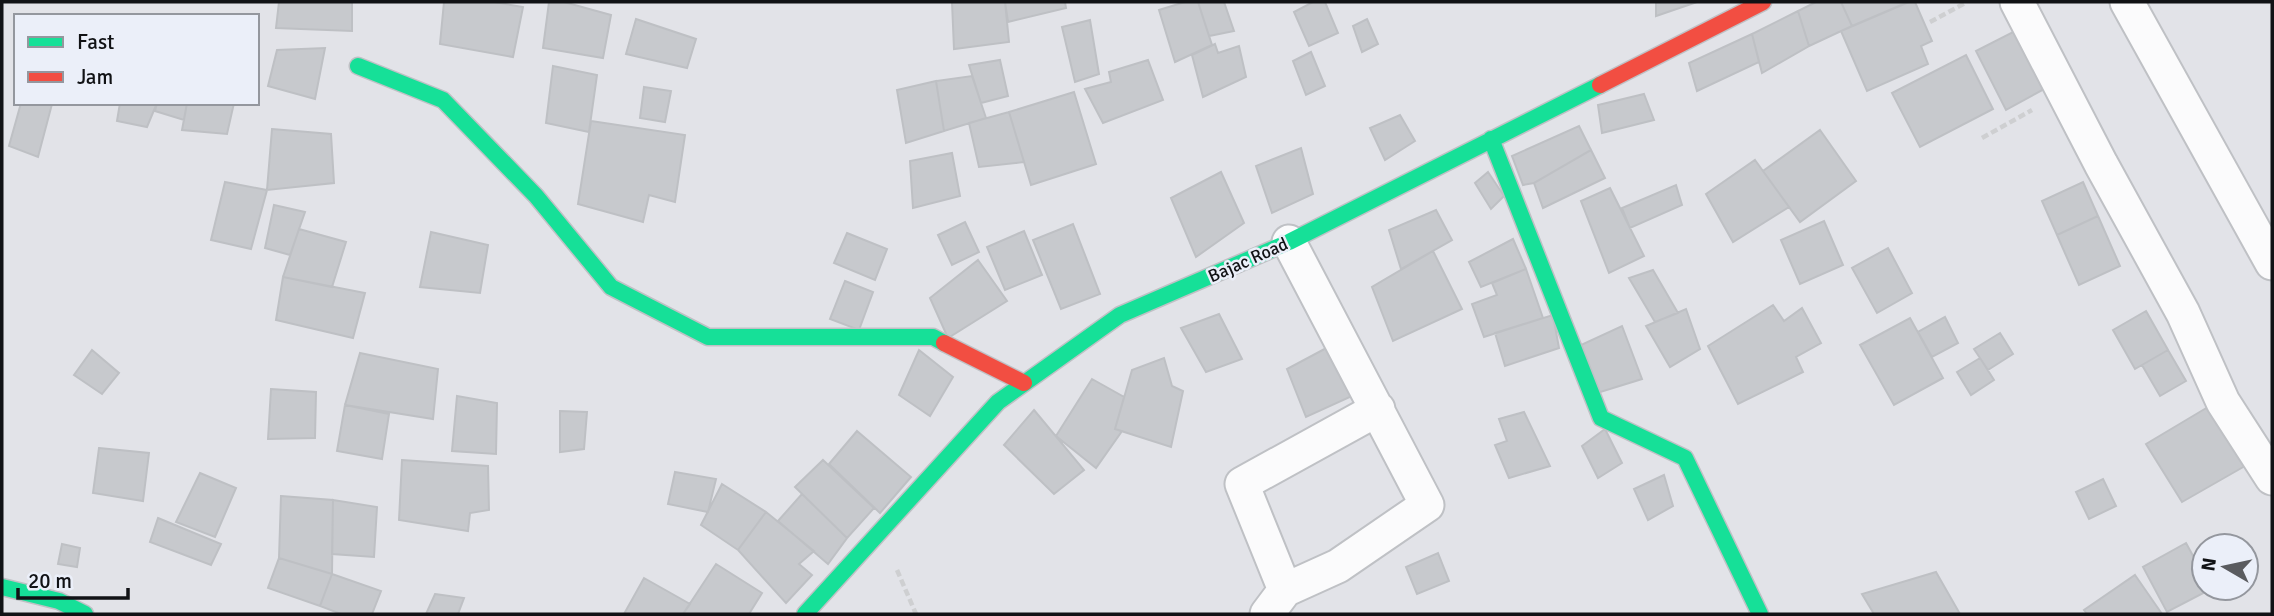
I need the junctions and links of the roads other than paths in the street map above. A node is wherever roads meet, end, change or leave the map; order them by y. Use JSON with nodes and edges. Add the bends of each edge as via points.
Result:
{"nodes":[{"id":1,"x":1763,"y":2,"type":"edge"},
{"id":2,"x":2017,"y":2,"type":"edge"},
{"id":3,"x":2127,"y":2,"type":"edge"},
{"id":4,"x":358,"y":66,"type":"dead end"},
{"id":5,"x":1490,"y":139,"type":"junction"},
{"id":6,"x":1289,"y":242,"type":"junction"},
{"id":7,"x":2272,"y":262,"type":"edge"},
{"id":8,"x":1024,"y":383,"type":"junction"},
{"id":9,"x":1378,"y":409,"type":"junction"},
{"id":10,"x":2272,"y":478,"type":"edge"},
{"id":11,"x":2,"y":587,"type":"edge"},
{"id":12,"x":1276,"y":602,"type":"edge"},
{"id":13,"x":85,"y":614,"type":"edge"},
{"id":14,"x":805,"y":614,"type":"edge"},
{"id":15,"x":1760,"y":614,"type":"edge"}],
"edges":[{"from":1,"to":5,"type":"street","name":"Bajac Road"},
{"from":2,"to":10,"type":"street","via":[[2183,313],[2223,402]]},
{"from":3,"to":7,"type":"street"},
{"from":4,"to":8,"type":"street","via":[[443,100],[536,196],[611,287],[708,337],[933,337]]},
{"from":5,"to":6,"type":"street","name":"Bajac Road"},
{"from":5,"to":15,"type":"street","via":[[1601,418],[1685,458]]},
{"from":6,"to":8,"type":"street","name":"Bajac Road","via":[[1120,315]]},
{"from":6,"to":9,"type":"street"},
{"from":8,"to":14,"type":"street","name":"Bajac Road","via":[[998,402]]},
{"from":9,"to":12,"type":"street","via":[[1242,484]]},
{"from":9,"to":12,"type":"street","via":[[1427,505]]},
{"from":11,"to":13,"type":"street","via":[[59,601]]}]}
